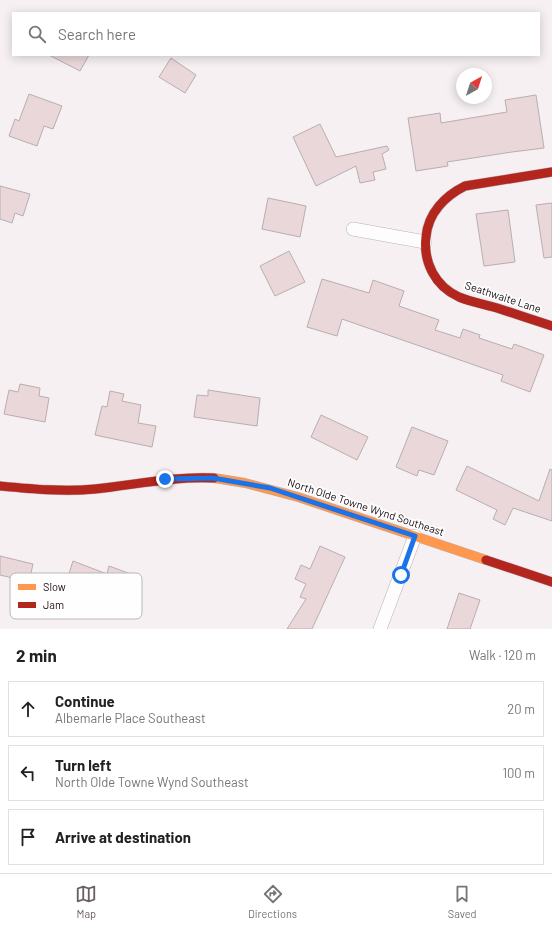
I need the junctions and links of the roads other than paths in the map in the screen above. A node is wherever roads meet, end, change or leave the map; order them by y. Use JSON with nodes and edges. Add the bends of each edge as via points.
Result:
{"nodes":[{"id":1,"x":552,"y":172,"type":"edge"},
{"id":2,"x":353,"y":229,"type":"dead end"},
{"id":3,"x":425,"y":242,"type":"junction"},
{"id":4,"x":552,"y":326,"type":"edge"},
{"id":5,"x":0,"y":486,"type":"edge"},
{"id":6,"x":415,"y":536,"type":"junction"},
{"id":7,"x":552,"y":582,"type":"edge"},
{"id":8,"x":380,"y":629,"type":"edge"}],
"edges":[{"from":1,"to":3,"type":"street","name":"Seathwaite Lane","via":[[465,186],[452,192],[433,214]]},
{"from":2,"to":3,"type":"street"},
{"from":3,"to":4,"type":"street","name":"Seathwaite Lane","via":[[430,271],[441,285],[453,294]]},
{"from":5,"to":6,"type":"street","name":"North Olde Towne Wynd Southeast","via":[[79,490],[165,479],[213,478],[270,488]]},
{"from":6,"to":7,"type":"street","name":"North Olde Towne Wynd Southeast"},
{"from":6,"to":8,"type":"street"}]}
